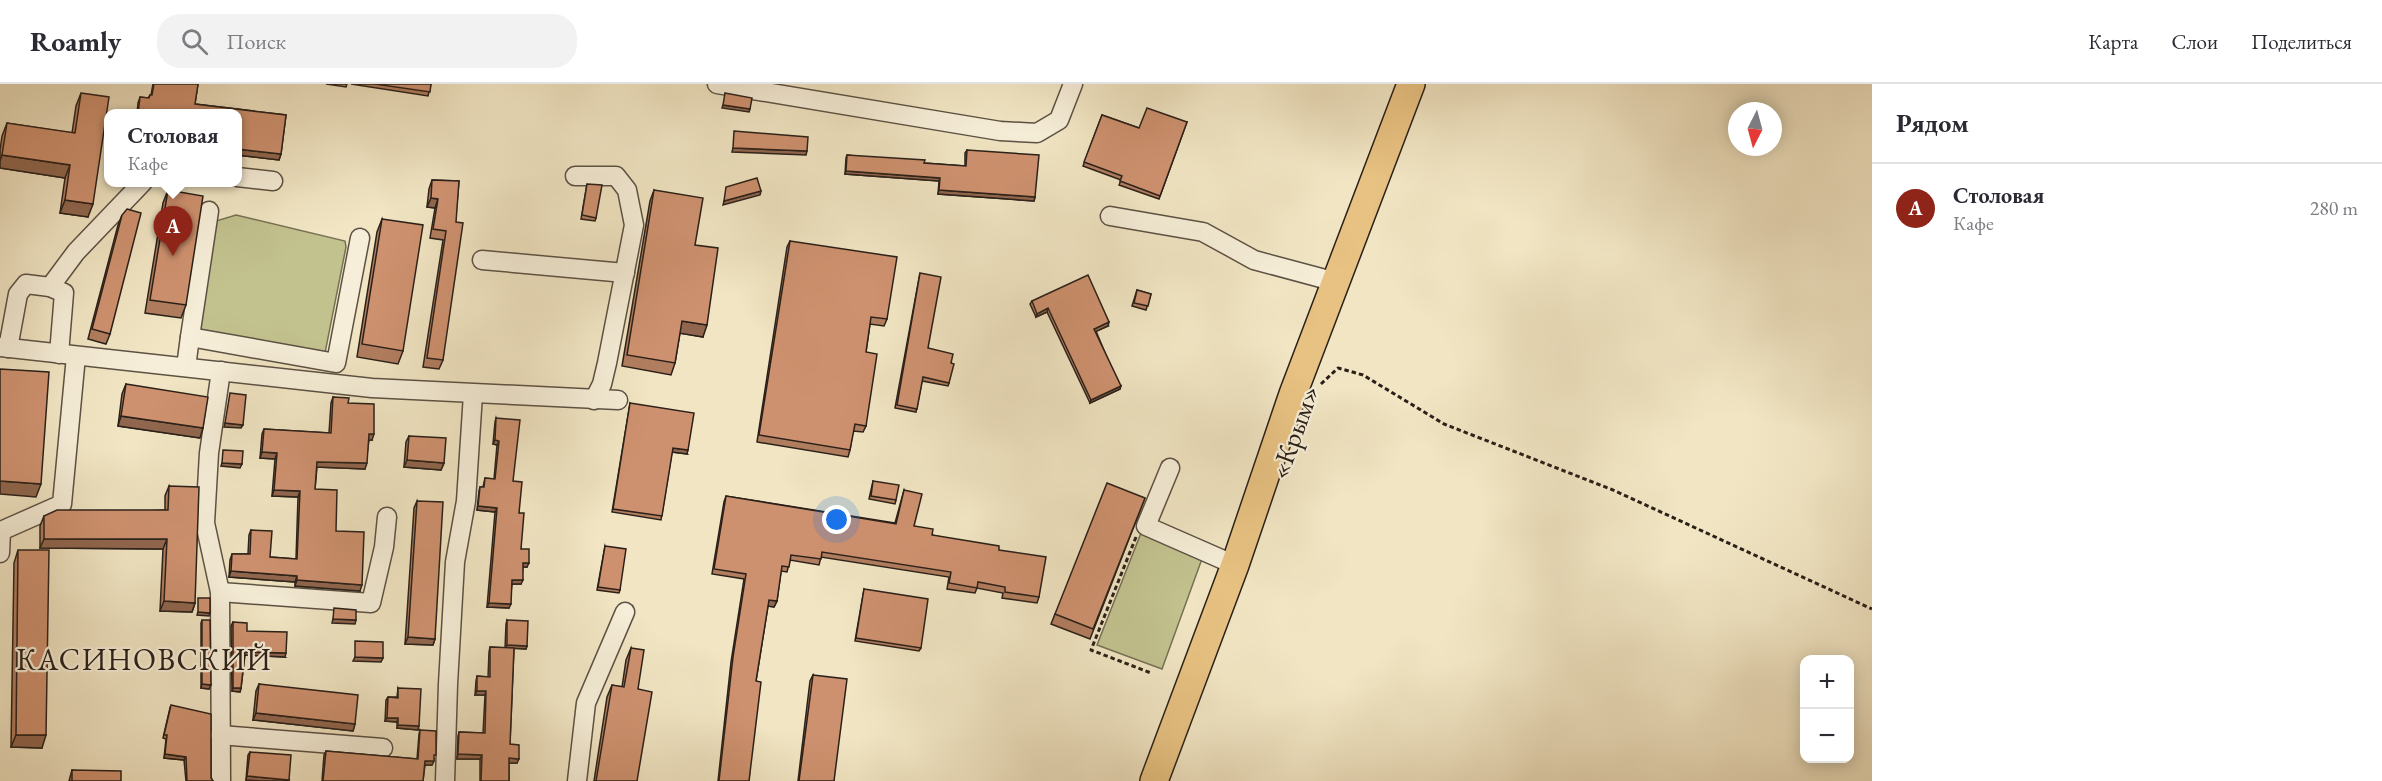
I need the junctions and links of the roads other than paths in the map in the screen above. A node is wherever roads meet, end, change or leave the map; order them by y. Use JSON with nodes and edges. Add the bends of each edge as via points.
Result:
{"nodes":[{"id":1,"x":717,"y":84,"type":"edge"},
{"id":2,"x":1073,"y":84,"type":"edge"},
{"id":3,"x":1411,"y":84,"type":"edge"},
{"id":4,"x":1424,"y":84,"type":"edge"},
{"id":5,"x":755,"y":87,"type":"edge"},
{"id":6,"x":574,"y":176,"type":"dead end"},
{"id":7,"x":242,"y":178,"type":"edge"},
{"id":8,"x":273,"y":181,"type":"dead end"},
{"id":9,"x":139,"y":187,"type":"edge"},
{"id":10,"x":209,"y":211,"type":"dead end"},
{"id":11,"x":1110,"y":216,"type":"dead end"},
{"id":12,"x":360,"y":238,"type":"dead end"},
{"id":13,"x":482,"y":260,"type":"dead end"},
{"id":14,"x":625,"y":273,"type":"junction"},
{"id":15,"x":1336,"y":282,"type":"junction"},
{"id":16,"x":50,"y":287,"type":"junction"},
{"id":17,"x":190,"y":337,"type":"junction"},
{"id":18,"x":4,"y":347,"type":"edge"},
{"id":19,"x":68,"y":355,"type":"junction"},
{"id":20,"x":186,"y":368,"type":"junction"},
{"id":21,"x":221,"y":371,"type":"junction"},
{"id":22,"x":473,"y":394,"type":"junction"},
{"id":23,"x":594,"y":400,"type":"junction"},
{"id":24,"x":618,"y":400,"type":"dead end"},
{"id":25,"x":1170,"y":468,"type":"dead end"},
{"id":26,"x":387,"y":517,"type":"dead end"},
{"id":27,"x":0,"y":553,"type":"edge"},
{"id":28,"x":1235,"y":565,"type":"junction"},
{"id":29,"x":220,"y":592,"type":"junction"},
{"id":30,"x":625,"y":612,"type":"dead end"},
{"id":31,"x":220,"y":735,"type":"junction"},
{"id":32,"x":383,"y":748,"type":"dead end"},
{"id":33,"x":221,"y":781,"type":"edge"},
{"id":34,"x":445,"y":781,"type":"edge"},
{"id":35,"x":577,"y":781,"type":"edge"},
{"id":36,"x":1154,"y":781,"type":"edge"},
{"id":37,"x":1167,"y":781,"type":"edge"}],
"edges":[{"from":1,"to":5,"type":"street"},
{"from":2,"to":5,"type":"street","via":[[1059,120],[1037,133],[1000,131]]},
{"from":3,"to":15,"type":"highway"},
{"from":4,"to":37,"type":"highway","name":"«Крым»","via":[[1307,396],[1248,570]]},
{"from":6,"to":14,"type":"street","via":[[616,176],[627,190],[634,225]]},
{"from":7,"to":8,"type":"street"},
{"from":9,"to":16,"type":"street","via":[[76,252]]},
{"from":10,"to":17,"type":"street"},
{"from":11,"to":15,"type":"street","via":[[1203,232],[1254,260]]},
{"from":12,"to":17,"type":"street","via":[[336,363]]},
{"from":13,"to":14,"type":"street"},
{"from":14,"to":23,"type":"street","via":[[602,384]]},
{"from":15,"to":28,"type":"highway"},
{"from":16,"to":18,"type":"street","via":[[26,284],[18,294]]},
{"from":16,"to":19,"type":"street","via":[[64,293]]},
{"from":17,"to":20,"type":"street"},
{"from":18,"to":19,"type":"street"},
{"from":19,"to":20,"type":"street"},
{"from":19,"to":27,"type":"street","via":[[72,386],[62,504],[1,531]]},
{"from":20,"to":21,"type":"street"},
{"from":21,"to":22,"type":"street","via":[[372,388]]},
{"from":21,"to":29,"type":"street","via":[[209,453],[205,523]]},
{"from":22,"to":23,"type":"street"},
{"from":22,"to":34,"type":"street","via":[[466,501],[455,562]]},
{"from":23,"to":24,"type":"street"},
{"from":25,"to":28,"type":"street","via":[[1146,526]]},
{"from":26,"to":29,"type":"street","via":[[371,603]]},
{"from":28,"to":36,"type":"highway"},
{"from":29,"to":31,"type":"street"},
{"from":30,"to":35,"type":"street","via":[[586,703]]},
{"from":31,"to":32,"type":"street"},
{"from":31,"to":33,"type":"street"}]}
